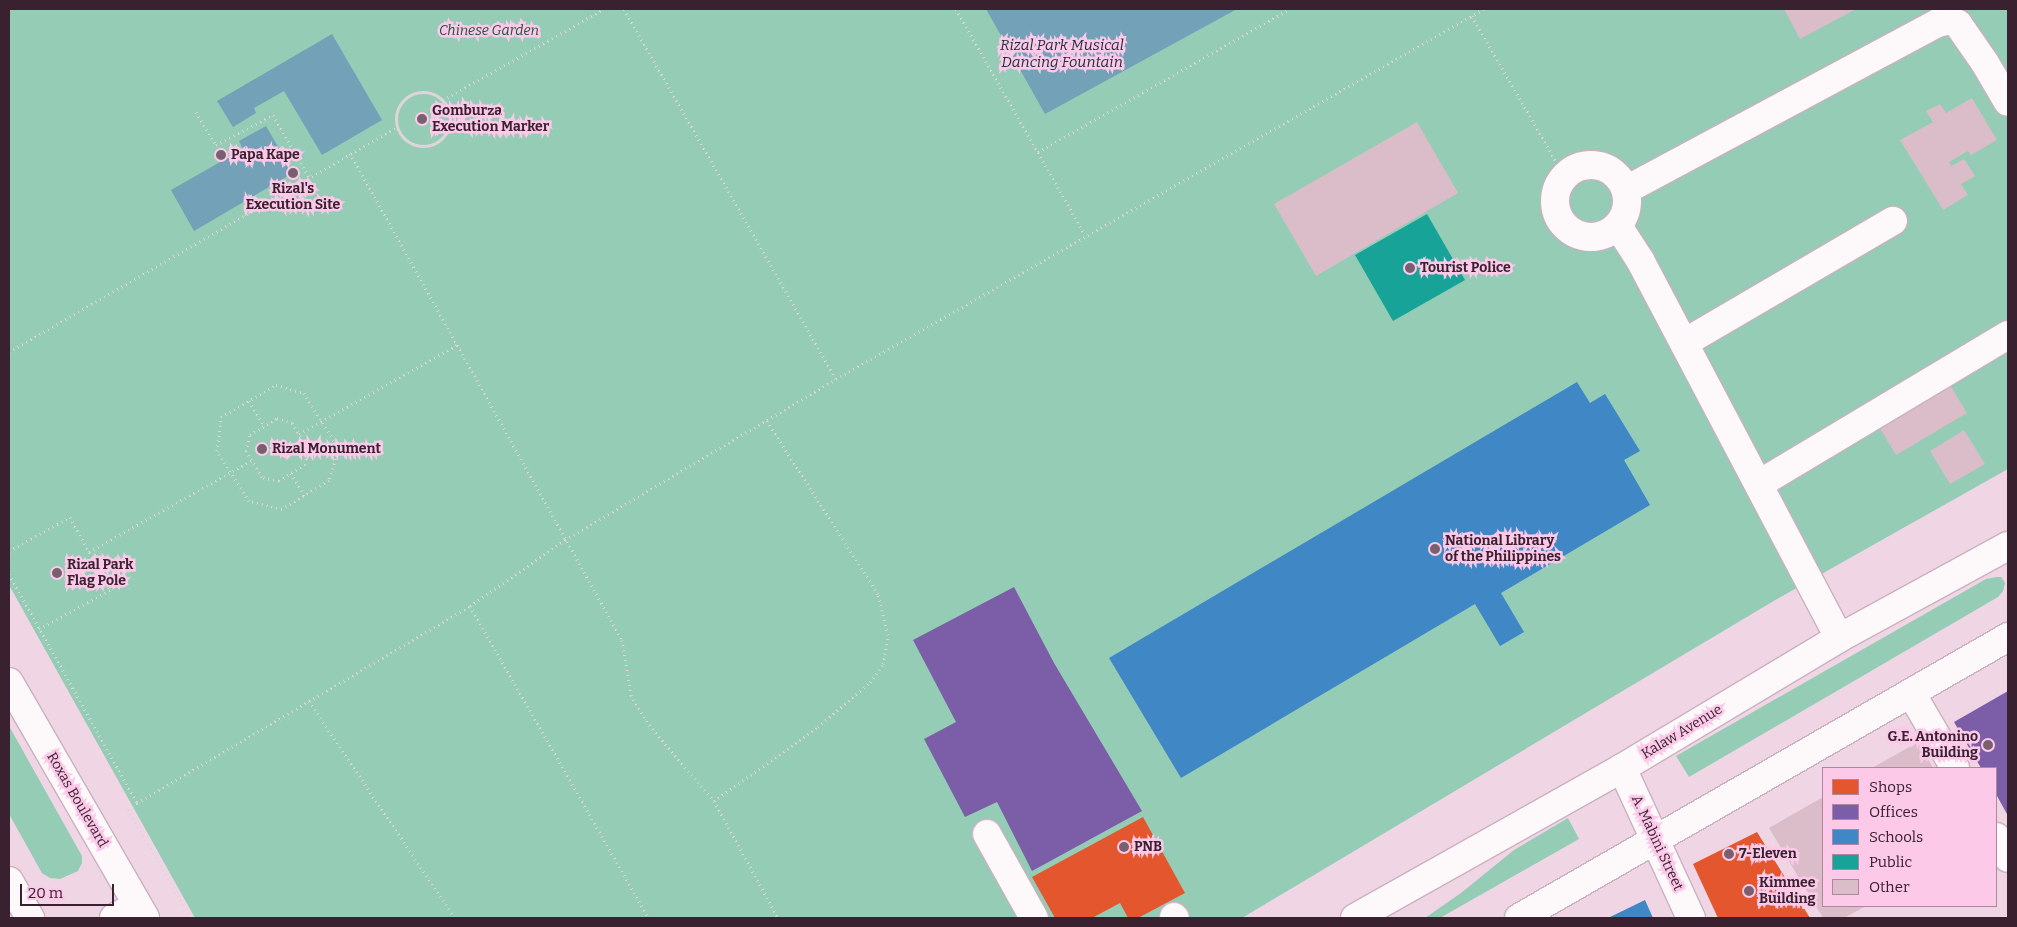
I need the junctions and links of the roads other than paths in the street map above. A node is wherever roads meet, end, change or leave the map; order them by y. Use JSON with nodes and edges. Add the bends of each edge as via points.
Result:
{"nodes":[{"id":1,"x":2008,"y":102,"type":"edge"},
{"id":2,"x":1626,"y":190,"type":"junction"},
{"id":3,"x":1893,"y":221,"type":"dead end"},
{"id":4,"x":1618,"y":226,"type":"junction"},
{"id":5,"x":2008,"y":335,"type":"edge"},
{"id":6,"x":1684,"y":343,"type":"junction"},
{"id":7,"x":1760,"y":484,"type":"junction"},
{"id":8,"x":2008,"y":546,"type":"edge"},
{"id":9,"x":2008,"y":637,"type":"edge"},
{"id":10,"x":1839,"y":638,"type":"junction"},
{"id":11,"x":9,"y":682,"type":"edge"},
{"id":12,"x":1911,"y":693,"type":"junction"},
{"id":13,"x":1954,"y":767,"type":"edge"},
{"id":14,"x":1622,"y":768,"type":"junction"},
{"id":15,"x":987,"y":834,"type":"dead end"},
{"id":16,"x":1656,"y":838,"type":"junction"},
{"id":17,"x":1997,"y":839,"type":"edge"},
{"id":18,"x":2008,"y":858,"type":"edge"},
{"id":19,"x":9,"y":881,"type":"edge"},
{"id":20,"x":141,"y":912,"type":"edge"},
{"id":21,"x":30,"y":918,"type":"edge"},
{"id":22,"x":114,"y":918,"type":"edge"},
{"id":23,"x":1034,"y":918,"type":"edge"},
{"id":24,"x":1355,"y":918,"type":"edge"},
{"id":25,"x":1519,"y":918,"type":"edge"},
{"id":26,"x":1691,"y":918,"type":"edge"}],
"edges":[{"from":1,"to":2,"type":"main road","via":[[1958,24],[1950,20],[1938,23]]},
{"from":2,"to":4,"type":"main road","via":[[1627,209]]},
{"from":2,"to":4,"type":"main road","via":[[1615,175],[1599,166],[1580,168],[1565,177],[1557,189],[1558,217],[1579,236],[1607,234]]},
{"from":3,"to":6,"type":"main road"},
{"from":4,"to":6,"type":"main road"},
{"from":5,"to":7,"type":"main road"},
{"from":6,"to":7,"type":"main road"},
{"from":7,"to":10,"type":"main road"},
{"from":8,"to":10,"type":"main road","name":"Kalaw Avenue"},
{"from":9,"to":12,"type":"main road"},
{"from":10,"to":14,"type":"main road","name":"Kalaw Avenue"},
{"from":11,"to":20,"type":"main road","name":"Roxas Boulevard"},
{"from":12,"to":13,"type":"main road"},
{"from":12,"to":16,"type":"main road"},
{"from":14,"to":16,"type":"main road","name":"A. Mabini Street"},
{"from":14,"to":24,"type":"main road","name":"Kalaw Avenue"},
{"from":15,"to":23,"type":"main road"},
{"from":16,"to":25,"type":"main road"},
{"from":16,"to":26,"type":"main road","name":"A. Mabini Street"},
{"from":17,"to":18,"type":"main road"},
{"from":19,"to":21,"type":"main road"},
{"from":20,"to":22,"type":"main road"}]}
